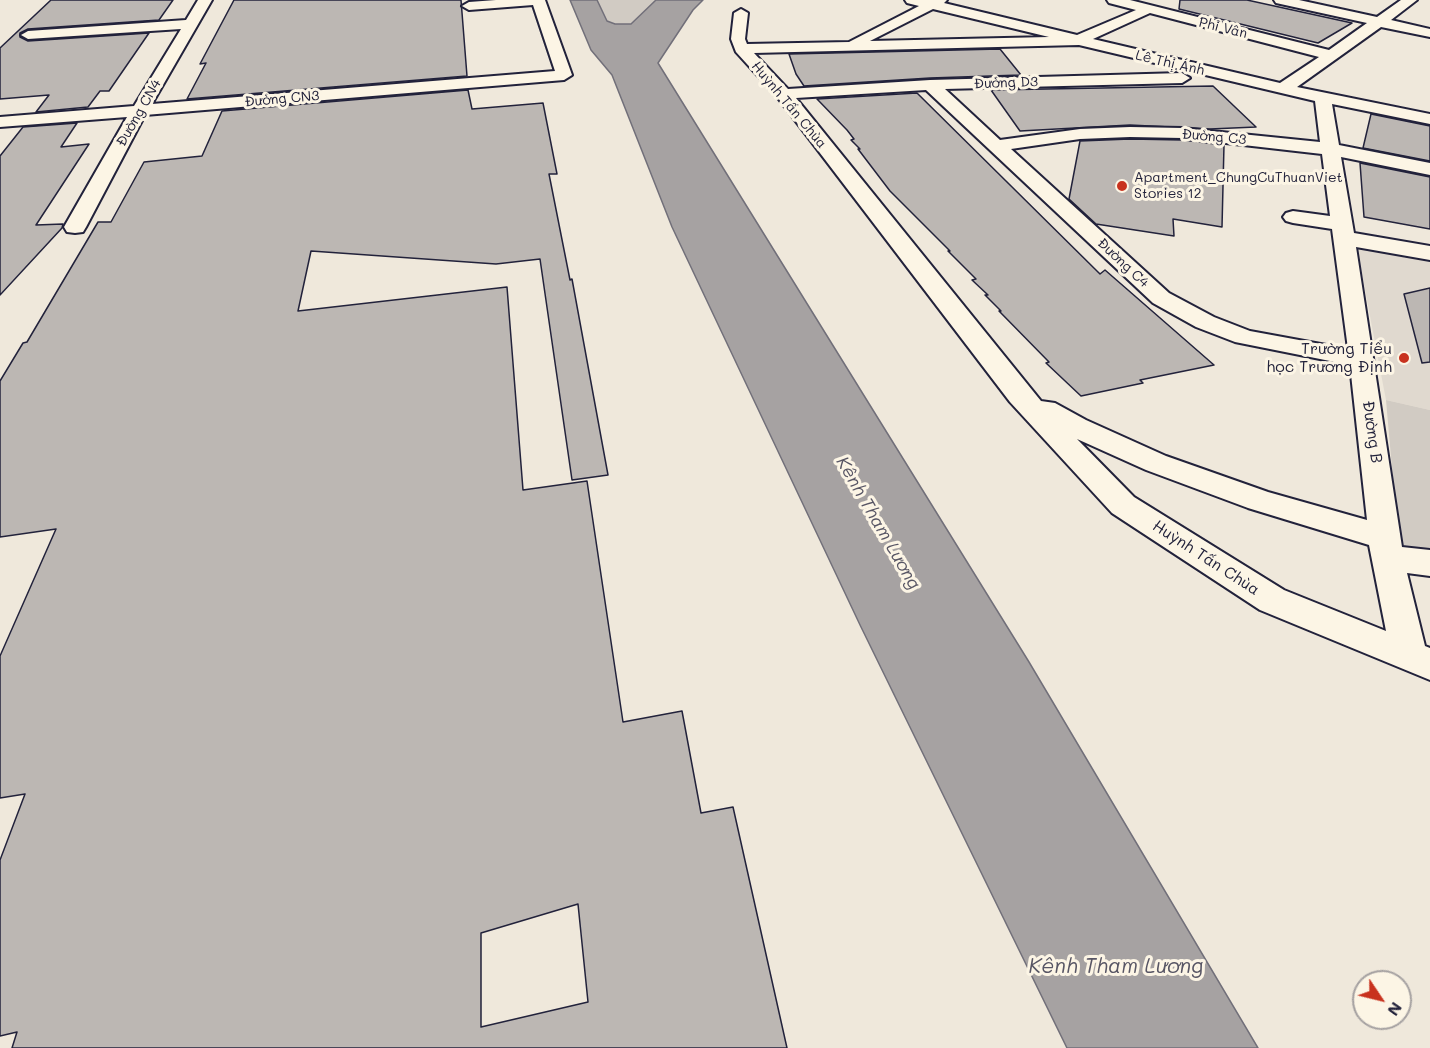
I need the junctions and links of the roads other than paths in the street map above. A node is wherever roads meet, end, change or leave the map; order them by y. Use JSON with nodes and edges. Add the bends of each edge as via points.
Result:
{"nodes":[{"id":1,"x":207,"y":0,"type":"edge"},
{"id":2,"x":912,"y":0,"type":"edge"},
{"id":3,"x":1114,"y":0,"type":"edge"},
{"id":4,"x":1281,"y":0,"type":"edge"},
{"id":5,"x":1410,"y":0,"type":"edge"},
{"id":6,"x":538,"y":1,"type":"edge"},
{"id":7,"x":935,"y":2,"type":"edge"},
{"id":8,"x":469,"y":6,"type":"dead end"},
{"id":9,"x":1149,"y":9,"type":"junction"},
{"id":10,"x":741,"y":13,"type":"dead end"},
{"id":11,"x":1378,"y":22,"type":"junction"},
{"id":12,"x":191,"y":24,"type":"junction"},
{"id":13,"x":1430,"y":33,"type":"edge"},
{"id":14,"x":28,"y":35,"type":"dead end"},
{"id":15,"x":1076,"y":41,"type":"junction"},
{"id":16,"x":850,"y":46,"type":"junction"},
{"id":17,"x":741,"y":49,"type":"junction"},
{"id":18,"x":1331,"y":55,"type":"junction"},
{"id":19,"x":1228,"y":77,"type":"junction"},
{"id":20,"x":930,"y":84,"type":"junction"},
{"id":21,"x":1283,"y":89,"type":"junction"},
{"id":22,"x":784,"y":94,"type":"junction"},
{"id":23,"x":1323,"y":98,"type":"junction"},
{"id":24,"x":139,"y":111,"type":"junction"},
{"id":25,"x":1430,"y":119,"type":"edge"},
{"id":26,"x":0,"y":122,"type":"edge"},
{"id":27,"x":996,"y":146,"type":"junction"},
{"id":28,"x":1330,"y":148,"type":"junction"},
{"id":29,"x":1430,"y":169,"type":"edge"},
{"id":30,"x":1293,"y":217,"type":"dead end"},
{"id":31,"x":75,"y":227,"type":"dead end"},
{"id":32,"x":1343,"y":231,"type":"junction"},
{"id":33,"x":1430,"y":253,"type":"edge"},
{"id":34,"x":1362,"y":360,"type":"junction"},
{"id":35,"x":1020,"y":396,"type":"junction"},
{"id":36,"x":1387,"y":548,"type":"junction"},
{"id":37,"x":1430,"y":563,"type":"edge"},
{"id":38,"x":1420,"y":660,"type":"edge"}],
"edges":[{"from":1,"to":12,"type":"street","name":"Đường CN4"},
{"from":2,"to":7,"type":"street","name":"Lê Thị Ánh"},
{"from":3,"to":9,"type":"street","name":"Phi Vân"},
{"from":4,"to":11,"type":"street"},
{"from":5,"to":11,"type":"street"},
{"from":6,"to":8,"type":"street"},
{"from":6,"to":24,"type":"street","name":"Đường CN3","via":[[564,75]]},
{"from":7,"to":15,"type":"street","name":"Lê Thị Ánh"},
{"from":7,"to":16,"type":"street"},
{"from":9,"to":15,"type":"street"},
{"from":9,"to":18,"type":"street","name":"Phi Vân"},
{"from":10,"to":17,"type":"street"},
{"from":11,"to":13,"type":"street"},
{"from":11,"to":18,"type":"street"},
{"from":12,"to":14,"type":"street"},
{"from":12,"to":24,"type":"street","name":"Đường CN4"},
{"from":15,"to":16,"type":"street","name":"Huỳnh Tấn Chùa"},
{"from":15,"to":19,"type":"street","name":"Lê Thị Ánh"},
{"from":16,"to":17,"type":"street","name":"Huỳnh Tấn Chùa"},
{"from":17,"to":22,"type":"street","name":"Huỳnh Tấn Chùa"},
{"from":18,"to":21,"type":"street"},
{"from":19,"to":20,"type":"street","name":"Đường D3"},
{"from":19,"to":21,"type":"street","name":"Lê Thị Ánh"},
{"from":20,"to":22,"type":"street","name":"Đường D3"},
{"from":20,"to":27,"type":"street","name":"Đường C4"},
{"from":21,"to":23,"type":"street","name":"Lê Thị Ánh"},
{"from":22,"to":35,"type":"street","name":"Huỳnh Tấn Chùa"},
{"from":23,"to":25,"type":"street","name":"Lê Thị Ánh"},
{"from":23,"to":28,"type":"street","name":"Đường B"},
{"from":24,"to":26,"type":"street","name":"Đường CN3"},
{"from":24,"to":31,"type":"street","name":"Đường CN4"},
{"from":27,"to":28,"type":"street","name":"Đường C3","via":[[1080,134],[1130,132],[1182,133]]},
{"from":27,"to":34,"type":"street","name":"Đường C4","via":[[1161,298],[1205,322],[1244,337]]},
{"from":28,"to":29,"type":"street","name":"Đường C3"},
{"from":28,"to":32,"type":"street","name":"Đường B"},
{"from":30,"to":32,"type":"street"},
{"from":32,"to":33,"type":"street"},
{"from":32,"to":34,"type":"street","name":"Đường B"},
{"from":34,"to":36,"type":"street","name":"Đường B"},
{"from":35,"to":36,"type":"street","name":"Huỳnh Tấn Chùa","via":[[1076,427],[1156,463]]},
{"from":35,"to":38,"type":"street","name":"Huỳnh Tấn Chùa","via":[[1124,506],[1272,600]]},
{"from":36,"to":37,"type":"street","name":"Huỳnh Tấn Chùa"},
{"from":36,"to":38,"type":"street","name":"Đường B"}]}
